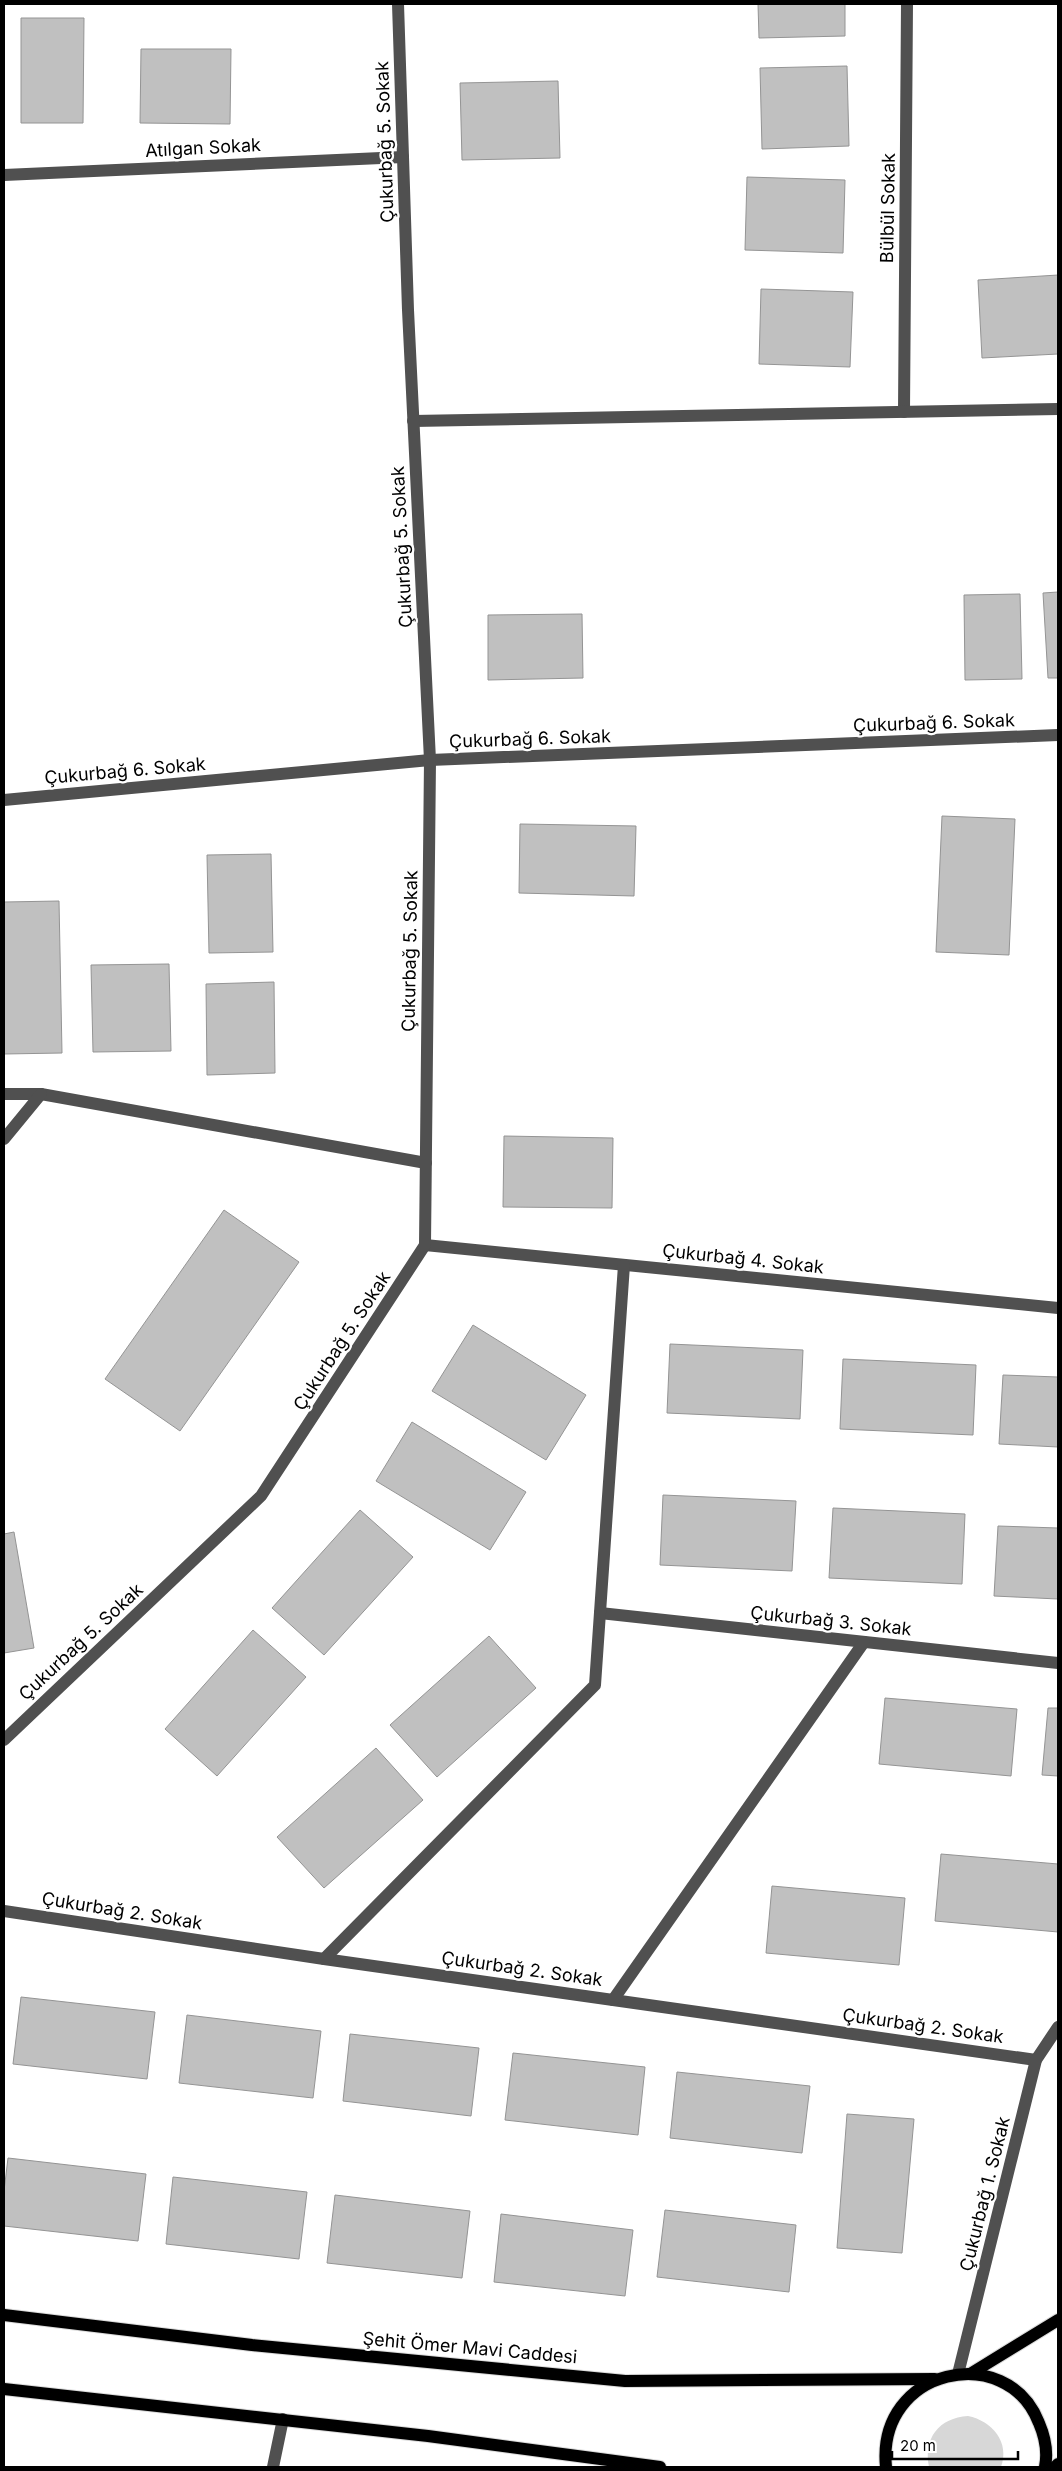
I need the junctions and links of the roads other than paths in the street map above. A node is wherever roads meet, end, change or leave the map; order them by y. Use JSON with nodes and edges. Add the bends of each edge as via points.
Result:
{"nodes":[{"id":1,"x":398,"y":4,"type":"edge"},
{"id":2,"x":907,"y":4,"type":"edge"},
{"id":3,"x":403,"y":157,"type":"junction"},
{"id":4,"x":4,"y":175,"type":"edge"},
{"id":5,"x":1058,"y":409,"type":"edge"},
{"id":6,"x":904,"y":412,"type":"junction"},
{"id":7,"x":413,"y":421,"type":"junction"},
{"id":8,"x":1058,"y":735,"type":"edge"},
{"id":9,"x":430,"y":760,"type":"junction"},
{"id":10,"x":4,"y":800,"type":"edge"},
{"id":11,"x":4,"y":1094,"type":"edge"},
{"id":12,"x":41,"y":1094,"type":"junction"},
{"id":13,"x":4,"y":1139,"type":"edge"},
{"id":14,"x":426,"y":1163,"type":"junction"},
{"id":15,"x":425,"y":1245,"type":"junction"},
{"id":16,"x":624,"y":1265,"type":"junction"},
{"id":17,"x":1058,"y":1308,"type":"edge"},
{"id":18,"x":600,"y":1613,"type":"junction"},
{"id":19,"x":864,"y":1642,"type":"junction"},
{"id":20,"x":1058,"y":1663,"type":"edge"},
{"id":21,"x":4,"y":1740,"type":"edge"},
{"id":22,"x":4,"y":1911,"type":"edge"},
{"id":23,"x":324,"y":1959,"type":"junction"},
{"id":24,"x":613,"y":2000,"type":"junction"},
{"id":25,"x":1058,"y":2027,"type":"edge"},
{"id":26,"x":1036,"y":2060,"type":"junction"},
{"id":27,"x":4,"y":2315,"type":"edge"},
{"id":28,"x":1058,"y":2320,"type":"edge"},
{"id":29,"x":964,"y":2374,"type":"junction"},
{"id":30,"x":935,"y":2379,"type":"junction"},
{"id":31,"x":4,"y":2389,"type":"edge"},
{"id":32,"x":283,"y":2419,"type":"junction"},
{"id":33,"x":608,"y":2460,"type":"junction"},
{"id":34,"x":1058,"y":2464,"type":"edge"},
{"id":35,"x":273,"y":2467,"type":"edge"},
{"id":36,"x":619,"y":2467,"type":"edge"},
{"id":37,"x":660,"y":2467,"type":"edge"},
{"id":38,"x":886,"y":2467,"type":"edge"},
{"id":39,"x":1044,"y":2467,"type":"edge"},
{"id":40,"x":1056,"y":2467,"type":"edge"}],
"edges":[{"from":1,"to":3,"type":"street","name":"Çukurbağ 5. Sokak"},
{"from":2,"to":6,"type":"street","name":"Bülbül Sokak"},
{"from":3,"to":4,"type":"street","name":"Atılgan Sokak"},
{"from":3,"to":7,"type":"street","name":"Çukurbağ 5. Sokak"},
{"from":5,"to":6,"type":"street"},
{"from":6,"to":7,"type":"street"},
{"from":7,"to":9,"type":"street","name":"Çukurbağ 5. Sokak"},
{"from":8,"to":9,"type":"street","name":"Çukurbağ 6. Sokak"},
{"from":9,"to":10,"type":"street","name":"Çukurbağ 6. Sokak"},
{"from":9,"to":14,"type":"street","name":"Çukurbağ 5. Sokak"},
{"from":11,"to":12,"type":"street"},
{"from":12,"to":13,"type":"street"},
{"from":12,"to":14,"type":"street"},
{"from":14,"to":15,"type":"street","name":"Çukurbağ 5. Sokak"},
{"from":15,"to":16,"type":"street","name":"Çukurbağ 4. Sokak"},
{"from":15,"to":21,"type":"street","name":"Çukurbağ 5. Sokak","via":[[261,1496]]},
{"from":16,"to":17,"type":"street","name":"Çukurbağ 4. Sokak"},
{"from":16,"to":18,"type":"street"},
{"from":18,"to":19,"type":"street","name":"Çukurbağ 3. Sokak"},
{"from":18,"to":23,"type":"street","via":[[596,1685]]},
{"from":19,"to":20,"type":"street","name":"Çukurbağ 3. Sokak"},
{"from":19,"to":24,"type":"street"},
{"from":22,"to":23,"type":"street","name":"Çukurbağ 2. Sokak"},
{"from":23,"to":24,"type":"street","name":"Çukurbağ 2. Sokak"},
{"from":24,"to":26,"type":"street","name":"Çukurbağ 2. Sokak"},
{"from":25,"to":26,"type":"street","name":"Çukurbağ 1. Sokak"},
{"from":26,"to":29,"type":"street","name":"Çukurbağ 1. Sokak"},
{"from":27,"to":30,"type":"main road","name":"Şehit Ömer Mavi Caddesi","via":[[252,2345],[625,2381]]},
{"from":28,"to":29,"type":"main road"},
{"from":29,"to":30,"type":"main road"},
{"from":29,"to":39,"type":"main road","via":[[980,2375],[1002,2383],[1021,2396],[1036,2414],[1044,2436]]},
{"from":30,"to":38,"type":"main road","via":[[915,2390],[899,2407],[889,2428],[884,2450]]},
{"from":31,"to":32,"type":"main road"},
{"from":32,"to":33,"type":"main road"},
{"from":32,"to":35,"type":"street"},
{"from":33,"to":36,"type":"main road"},
{"from":33,"to":37,"type":"main road"},
{"from":34,"to":40,"type":"main road"}]}
